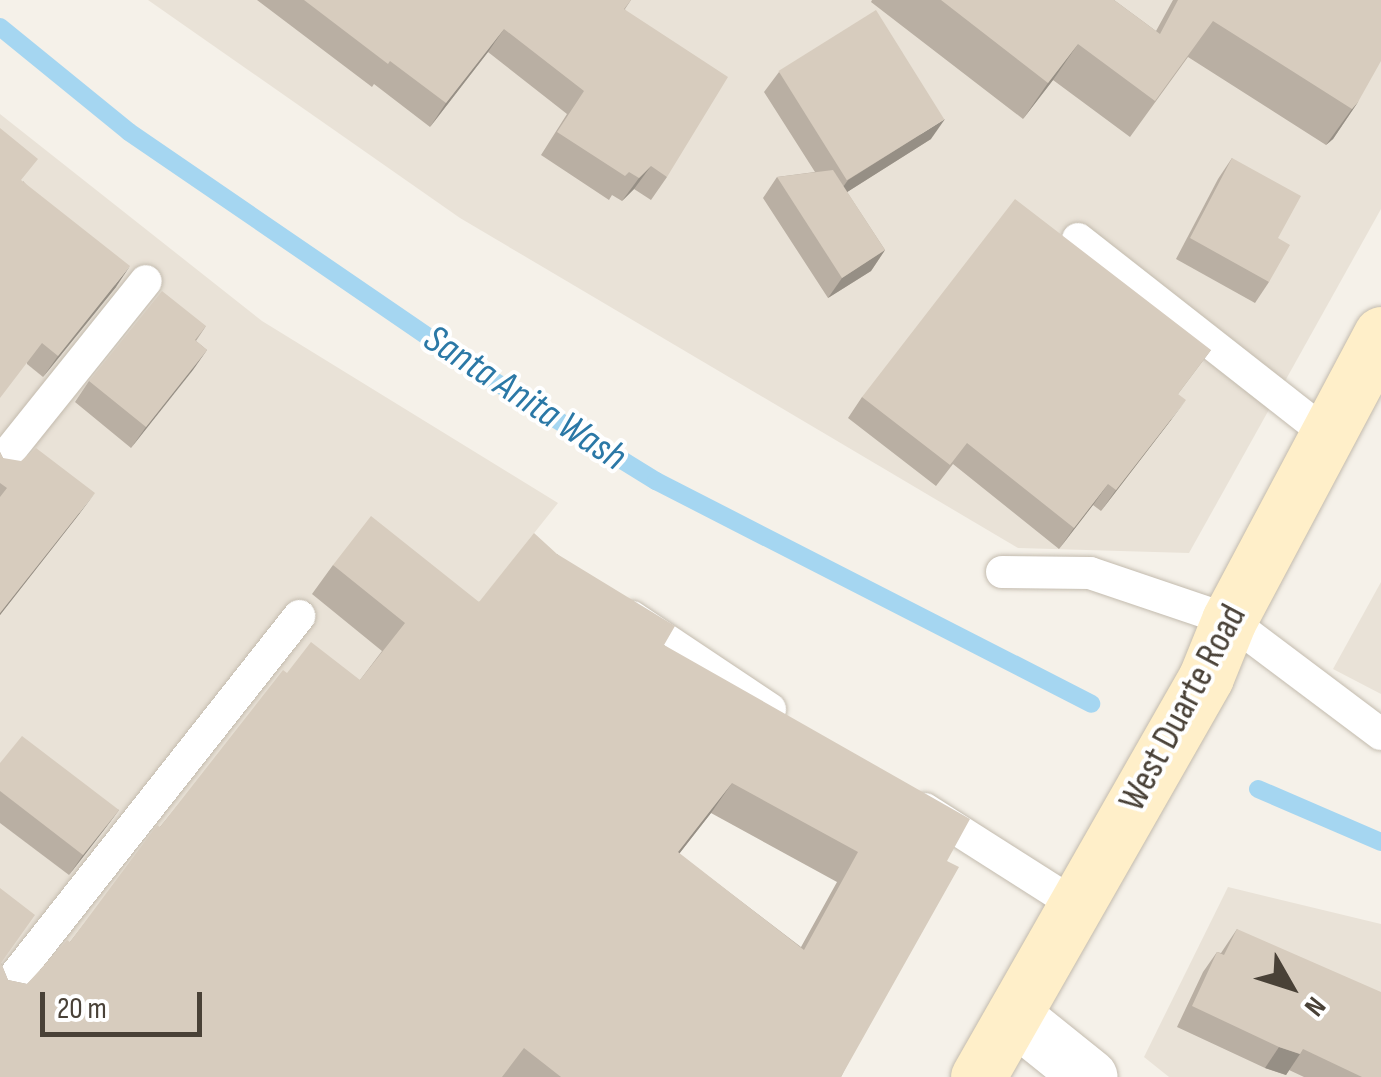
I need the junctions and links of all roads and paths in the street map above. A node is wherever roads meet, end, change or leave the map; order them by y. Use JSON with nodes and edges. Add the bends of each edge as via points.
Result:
{"nodes":[{"id":1,"x":1078,"y":239,"type":"dead end"},
{"id":2,"x":146,"y":281,"type":"dead end"},
{"id":3,"x":1381,"y":334,"type":"edge"},
{"id":4,"x":1327,"y":434,"type":"junction"},
{"id":5,"x":0,"y":462,"type":"edge"},
{"id":6,"x":1002,"y":572,"type":"dead end"},
{"id":7,"x":609,"y":604,"type":"edge"},
{"id":8,"x":300,"y":616,"type":"dead end"},
{"id":9,"x":1229,"y":620,"type":"junction"},
{"id":10,"x":792,"y":724,"type":"edge"},
{"id":11,"x":1381,"y":734,"type":"edge"},
{"id":12,"x":899,"y":794,"type":"edge"},
{"id":13,"x":1077,"y":906,"type":"junction"},
{"id":14,"x":0,"y":995,"type":"edge"},
{"id":15,"x":1014,"y":1016,"type":"junction"},
{"id":16,"x":978,"y":1077,"type":"edge"},
{"id":17,"x":1090,"y":1077,"type":"edge"}],
"edges":[{"from":1,"to":4,"type":"lane"},
{"from":2,"to":5,"type":"lane"},
{"from":3,"to":4,"type":"main road","name":"West Duarte Road"},
{"from":4,"to":9,"type":"main road","name":"West Duarte Road"},
{"from":6,"to":9,"type":"lane","via":[[1090,573]]},
{"from":7,"to":10,"type":"lane"},
{"from":8,"to":14,"type":"lane"},
{"from":9,"to":11,"type":"lane"},
{"from":9,"to":13,"type":"main road","name":"West Duarte Road","via":[[1206,677]]},
{"from":12,"to":13,"type":"lane"},
{"from":13,"to":15,"type":"main road","name":"West Duarte Road"},
{"from":15,"to":16,"type":"main road","name":"West Duarte Road"},
{"from":15,"to":17,"type":"street"}]}
